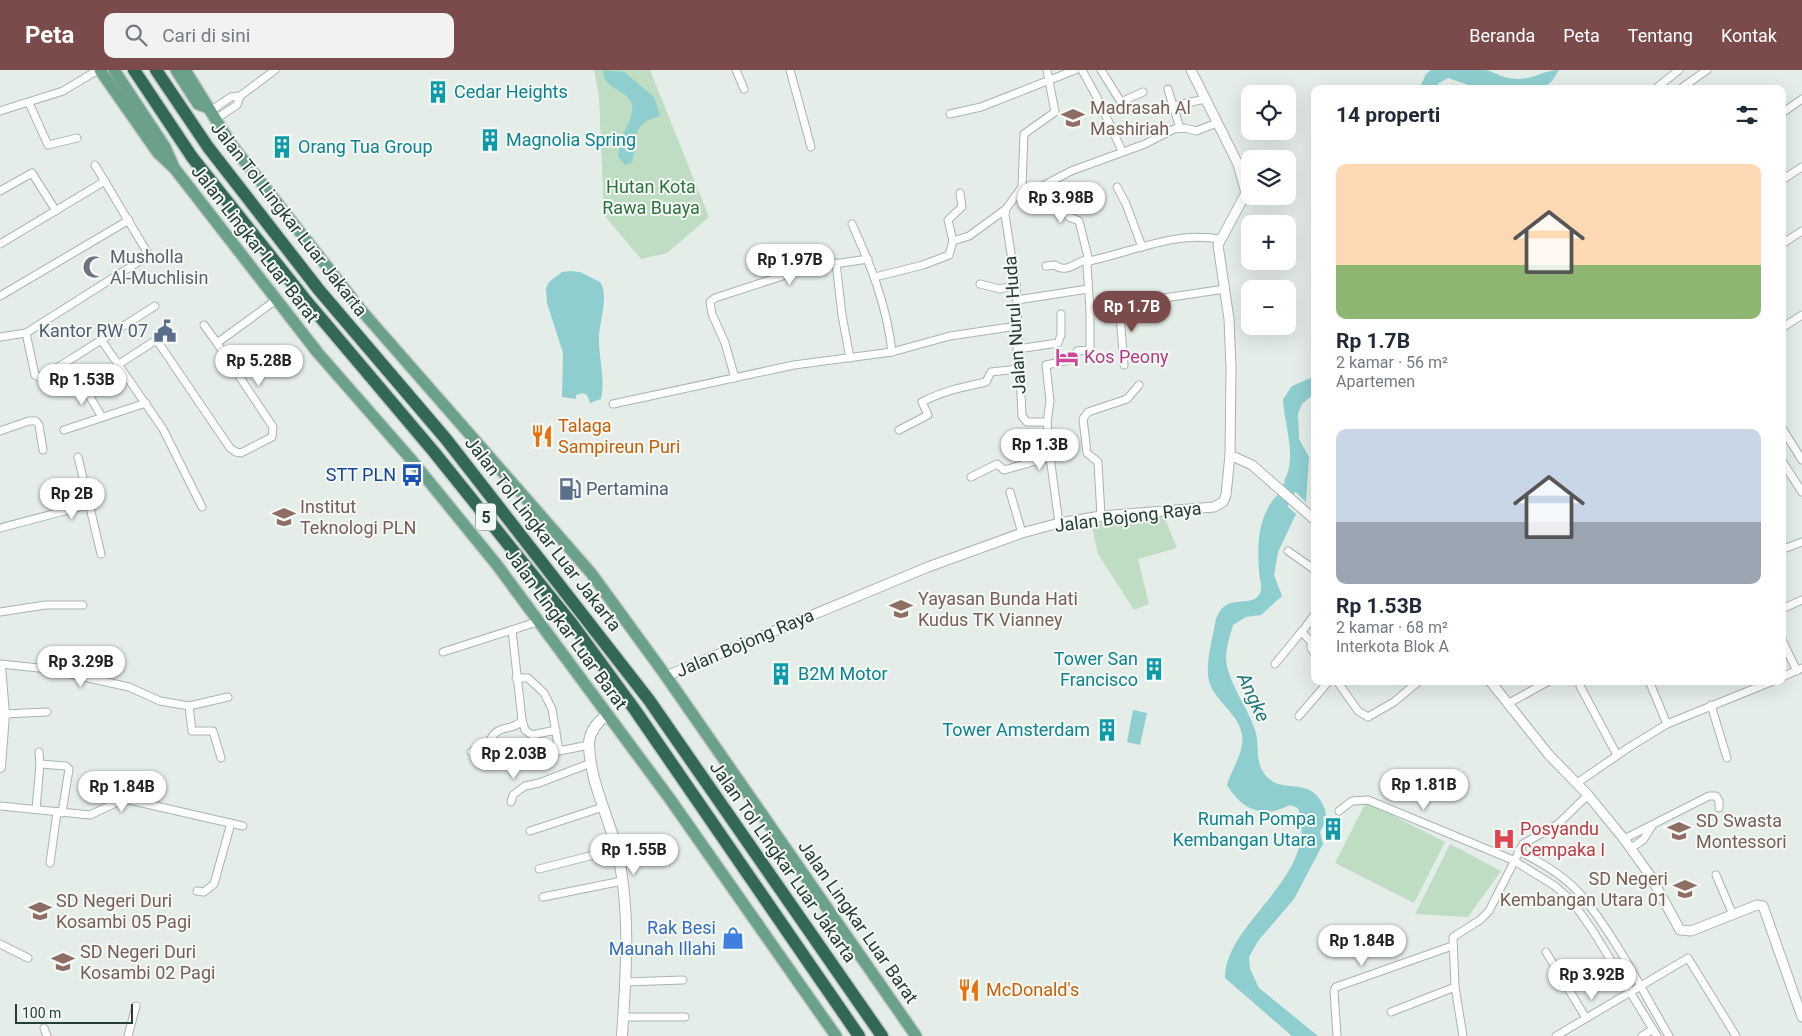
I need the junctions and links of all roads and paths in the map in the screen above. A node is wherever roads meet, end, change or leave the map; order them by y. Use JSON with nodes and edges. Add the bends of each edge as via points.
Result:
{"nodes":[{"id":1,"x":99,"y":70,"type":"edge"},
{"id":2,"x":114,"y":70,"type":"edge"},
{"id":3,"x":134,"y":70,"type":"edge"},
{"id":4,"x":156,"y":70,"type":"edge"},
{"id":5,"x":176,"y":70,"type":"edge"},
{"id":6,"x":184,"y":70,"type":"edge"},
{"id":7,"x":276,"y":70,"type":"edge"},
{"id":8,"x":736,"y":70,"type":"edge"},
{"id":9,"x":790,"y":70,"type":"edge"},
{"id":10,"x":1047,"y":70,"type":"edge"},
{"id":11,"x":1075,"y":70,"type":"edge"},
{"id":12,"x":1082,"y":70,"type":"edge"},
{"id":13,"x":1102,"y":70,"type":"edge"},
{"id":14,"x":1191,"y":70,"type":"edge"},
{"id":15,"x":1679,"y":70,"type":"edge"},
{"id":16,"x":1707,"y":70,"type":"edge"},
{"id":17,"x":1050,"y":80,"type":"junction"},
{"id":18,"x":1660,"y":85,"type":"edge"},
{"id":19,"x":1686,"y":85,"type":"edge"},
{"id":20,"x":744,"y":89,"type":"dead end"},
{"id":21,"x":1168,"y":89,"type":"dead end"},
{"id":22,"x":1143,"y":92,"type":"dead end"},
{"id":23,"x":1205,"y":99,"type":"junction"},
{"id":24,"x":1802,"y":99,"type":"edge"},
{"id":25,"x":29,"y":103,"type":"junction"},
{"id":26,"x":1173,"y":106,"type":"junction"},
{"id":27,"x":1786,"y":110,"type":"edge"},
{"id":28,"x":0,"y":111,"type":"edge"},
{"id":29,"x":210,"y":113,"type":"junction"},
{"id":30,"x":950,"y":114,"type":"dead end"},
{"id":31,"x":1216,"y":123,"type":"junction"},
{"id":32,"x":1180,"y":128,"type":"junction"},
{"id":33,"x":77,"y":138,"type":"dead end"},
{"id":34,"x":810,"y":148,"type":"dead end"},
{"id":35,"x":1122,"y":151,"type":"junction"},
{"id":36,"x":95,"y":165,"type":"dead end"},
{"id":37,"x":1802,"y":167,"type":"edge"},
{"id":38,"x":175,"y":169,"type":"junction"},
{"id":39,"x":1786,"y":177,"type":"edge"},
{"id":40,"x":1052,"y":181,"type":"junction"},
{"id":41,"x":105,"y":182,"type":"junction"},
{"id":42,"x":1116,"y":187,"type":"dead end"},
{"id":43,"x":0,"y":191,"type":"edge"},
{"id":44,"x":960,"y":193,"type":"dead end"},
{"id":45,"x":1018,"y":195,"type":"junction"},
{"id":46,"x":1006,"y":209,"type":"junction"},
{"id":47,"x":56,"y":211,"type":"junction"},
{"id":48,"x":129,"y":220,"type":"junction"},
{"id":49,"x":852,"y":224,"type":"dead end"},
{"id":50,"x":1802,"y":230,"type":"edge"},
{"id":51,"x":1219,"y":240,"type":"junction"},
{"id":52,"x":953,"y":241,"type":"junction"},
{"id":53,"x":1786,"y":241,"type":"edge"},
{"id":54,"x":0,"y":244,"type":"edge"},
{"id":55,"x":1142,"y":248,"type":"junction"},
{"id":56,"x":868,"y":259,"type":"junction"},
{"id":57,"x":1088,"y":260,"type":"junction"},
{"id":58,"x":836,"y":263,"type":"junction"},
{"id":59,"x":1046,"y":266,"type":"dead end"},
{"id":60,"x":875,"y":277,"type":"junction"},
{"id":61,"x":980,"y":284,"type":"dead end"},
{"id":62,"x":1016,"y":286,"type":"junction"},
{"id":63,"x":1088,"y":289,"type":"junction"},
{"id":64,"x":1225,"y":289,"type":"junction"},
{"id":65,"x":0,"y":296,"type":"edge"},
{"id":66,"x":276,"y":300,"type":"junction"},
{"id":67,"x":1017,"y":300,"type":"junction"},
{"id":68,"x":1119,"y":303,"type":"junction"},
{"id":69,"x":155,"y":306,"type":"dead end"},
{"id":70,"x":1090,"y":309,"type":"junction"},
{"id":71,"x":1061,"y":314,"type":"dead end"},
{"id":72,"x":1802,"y":315,"type":"edge"},
{"id":73,"x":204,"y":325,"type":"dead end"},
{"id":74,"x":1786,"y":325,"type":"edge"},
{"id":75,"x":1017,"y":326,"type":"junction"},
{"id":76,"x":26,"y":333,"type":"junction"},
{"id":77,"x":0,"y":337,"type":"edge"},
{"id":78,"x":102,"y":341,"type":"junction"},
{"id":79,"x":217,"y":344,"type":"junction"},
{"id":80,"x":1017,"y":349,"type":"junction"},
{"id":81,"x":892,"y":352,"type":"junction"},
{"id":82,"x":850,"y":358,"type":"junction"},
{"id":83,"x":119,"y":364,"type":"junction"},
{"id":84,"x":1124,"y":365,"type":"dead end"},
{"id":85,"x":1018,"y":369,"type":"junction"},
{"id":86,"x":735,"y":378,"type":"junction"},
{"id":87,"x":81,"y":382,"type":"dead end"},
{"id":88,"x":1139,"y":385,"type":"dead end"},
{"id":89,"x":146,"y":403,"type":"junction"},
{"id":90,"x":613,"y":404,"type":"dead end"},
{"id":91,"x":102,"y":417,"type":"junction"},
{"id":92,"x":1047,"y":422,"type":"junction"},
{"id":93,"x":64,"y":430,"type":"dead end"},
{"id":94,"x":899,"y":430,"type":"dead end"},
{"id":95,"x":0,"y":431,"type":"edge"},
{"id":96,"x":1786,"y":434,"type":"edge"},
{"id":97,"x":43,"y":450,"type":"dead end"},
{"id":98,"x":1230,"y":455,"type":"junction"},
{"id":99,"x":78,"y":457,"type":"dead end"},
{"id":100,"x":1050,"y":457,"type":"junction"},
{"id":101,"x":1802,"y":460,"type":"edge"},
{"id":102,"x":1786,"y":467,"type":"edge"},
{"id":103,"x":971,"y":477,"type":"dead end"},
{"id":104,"x":1010,"y":492,"type":"dead end"},
{"id":105,"x":1802,"y":492,"type":"edge"},
{"id":106,"x":90,"y":504,"type":"junction"},
{"id":107,"x":202,"y":507,"type":"dead end"},
{"id":108,"x":1100,"y":516,"type":"junction"},
{"id":109,"x":1311,"y":516,"type":"edge"},
{"id":110,"x":1058,"y":523,"type":"junction"},
{"id":111,"x":0,"y":528,"type":"edge"},
{"id":112,"x":1022,"y":533,"type":"junction"},
{"id":113,"x":1802,"y":542,"type":"edge"},
{"id":114,"x":1786,"y":548,"type":"edge"},
{"id":115,"x":1288,"y":551,"type":"dead end"},
{"id":116,"x":101,"y":554,"type":"dead end"},
{"id":117,"x":1311,"y":567,"type":"edge"},
{"id":118,"x":1802,"y":600,"type":"edge"},
{"id":119,"x":83,"y":605,"type":"dead end"},
{"id":120,"x":1786,"y":607,"type":"edge"},
{"id":121,"x":0,"y":612,"type":"edge"},
{"id":122,"x":1311,"y":619,"type":"edge"},
{"id":123,"x":540,"y":622,"type":"junction"},
{"id":124,"x":512,"y":630,"type":"junction"},
{"id":125,"x":1302,"y":631,"type":"junction"},
{"id":126,"x":1311,"y":642,"type":"edge"},
{"id":127,"x":1786,"y":647,"type":"edge"},
{"id":128,"x":443,"y":652,"type":"dead end"},
{"id":129,"x":1275,"y":664,"type":"dead end"},
{"id":130,"x":0,"y":666,"type":"edge"},
{"id":131,"x":1799,"y":669,"type":"edge"},
{"id":132,"x":1786,"y":675,"type":"edge"},
{"id":133,"x":666,"y":676,"type":"junction"},
{"id":134,"x":516,"y":678,"type":"junction"},
{"id":135,"x":1326,"y":685,"type":"edge"},
{"id":136,"x":1340,"y":685,"type":"edge"},
{"id":137,"x":1414,"y":685,"type":"edge"},
{"id":138,"x":1493,"y":685,"type":"edge"},
{"id":139,"x":1542,"y":685,"type":"edge"},
{"id":140,"x":1580,"y":685,"type":"edge"},
{"id":141,"x":1651,"y":685,"type":"edge"},
{"id":142,"x":1763,"y":685,"type":"edge"},
{"id":143,"x":1,"y":695,"type":"edge"},
{"id":144,"x":228,"y":697,"type":"dead end"},
{"id":145,"x":1509,"y":703,"type":"junction"},
{"id":146,"x":1711,"y":705,"type":"junction"},
{"id":147,"x":189,"y":706,"type":"junction"},
{"id":148,"x":46,"y":712,"type":"dead end"},
{"id":149,"x":4,"y":714,"type":"junction"},
{"id":150,"x":607,"y":715,"type":"junction"},
{"id":151,"x":1299,"y":716,"type":"dead end"},
{"id":152,"x":522,"y":720,"type":"junction"},
{"id":153,"x":1667,"y":724,"type":"junction"},
{"id":154,"x":556,"y":730,"type":"junction"},
{"id":155,"x":589,"y":745,"type":"junction"},
{"id":156,"x":39,"y":752,"type":"dead end"},
{"id":157,"x":471,"y":752,"type":"dead end"},
{"id":158,"x":1617,"y":755,"type":"junction"},
{"id":159,"x":221,"y":758,"type":"dead end"},
{"id":160,"x":1727,"y":758,"type":"dead end"},
{"id":161,"x":591,"y":763,"type":"junction"},
{"id":162,"x":40,"y":764,"type":"junction"},
{"id":163,"x":0,"y":768,"type":"edge"},
{"id":164,"x":1577,"y":783,"type":"junction"},
{"id":165,"x":1588,"y":795,"type":"junction"},
{"id":166,"x":510,"y":802,"type":"dead end"},
{"id":167,"x":0,"y":806,"type":"edge"},
{"id":168,"x":603,"y":807,"type":"junction"},
{"id":169,"x":36,"y":808,"type":"junction"},
{"id":170,"x":1719,"y":808,"type":"dead end"},
{"id":171,"x":1339,"y":811,"type":"dead end"},
{"id":172,"x":60,"y":812,"type":"junction"},
{"id":173,"x":231,"y":823,"type":"junction"},
{"id":174,"x":243,"y":826,"type":"dead end"},
{"id":175,"x":1652,"y":826,"type":"junction"},
{"id":176,"x":530,"y":831,"type":"dead end"},
{"id":177,"x":1624,"y":839,"type":"junction"},
{"id":178,"x":1631,"y":848,"type":"junction"},
{"id":179,"x":616,"y":849,"type":"junction"},
{"id":180,"x":1518,"y":851,"type":"junction"},
{"id":181,"x":1513,"y":860,"type":"junction"},
{"id":182,"x":50,"y":863,"type":"dead end"},
{"id":183,"x":539,"y":869,"type":"dead end"},
{"id":184,"x":1716,"y":875,"type":"dead end"},
{"id":185,"x":622,"y":881,"type":"junction"},
{"id":186,"x":197,"y":891,"type":"dead end"},
{"id":187,"x":1581,"y":895,"type":"junction"},
{"id":188,"x":543,"y":897,"type":"dead end"},
{"id":189,"x":1572,"y":901,"type":"junction"},
{"id":190,"x":1733,"y":915,"type":"junction"},
{"id":191,"x":1452,"y":943,"type":"junction"},
{"id":192,"x":0,"y":944,"type":"edge"},
{"id":193,"x":1546,"y":952,"type":"dead end"},
{"id":194,"x":28,"y":958,"type":"dead end"},
{"id":195,"x":683,"y":980,"type":"dead end"},
{"id":196,"x":625,"y":982,"type":"junction"},
{"id":197,"x":1639,"y":986,"type":"junction"},
{"id":198,"x":1455,"y":987,"type":"junction"},
{"id":199,"x":1631,"y":991,"type":"junction"},
{"id":200,"x":136,"y":1006,"type":"dead end"},
{"id":201,"x":1392,"y":1012,"type":"dead end"},
{"id":202,"x":623,"y":1017,"type":"junction"},
{"id":203,"x":686,"y":1017,"type":"dead end"},
{"id":204,"x":1802,"y":1017,"type":"edge"},
{"id":205,"x":1586,"y":1018,"type":"junction"},
{"id":206,"x":1653,"y":1029,"type":"junction"},
{"id":207,"x":128,"y":1036,"type":"edge"},
{"id":208,"x":622,"y":1036,"type":"edge"},
{"id":209,"x":836,"y":1036,"type":"edge"},
{"id":210,"x":859,"y":1036,"type":"edge"},
{"id":211,"x":882,"y":1036,"type":"edge"},
{"id":212,"x":916,"y":1036,"type":"edge"},
{"id":213,"x":1336,"y":1036,"type":"edge"},
{"id":214,"x":1463,"y":1036,"type":"edge"},
{"id":215,"x":1556,"y":1036,"type":"edge"},
{"id":216,"x":1642,"y":1036,"type":"edge"},
{"id":217,"x":1658,"y":1036,"type":"edge"},
{"id":218,"x":1669,"y":1036,"type":"edge"},
{"id":219,"x":1736,"y":1036,"type":"edge"}],
"edges":[{"from":1,"to":25,"type":"street","via":[[63,91]]},
{"from":1,"to":38,"type":"main road","name":"Jalan Lingkar Luar Barat","via":[[158,152]]},
{"from":2,"to":38,"type":"main road","via":[[165,147]]},
{"from":3,"to":210,"type":"highway","name":"Jalan Tol Lingkar Luar Jakarta","number":"5","via":[[192,157],[285,275],[434,452],[572,625],[635,710]]},
{"from":4,"to":211,"type":"highway","name":"Jalan Tol Lingkar Luar Jakarta","number":"5","via":[[208,147],[319,290],[446,439],[650,700]]},
{"from":5,"to":29,"type":"main road","via":[[198,104]]},
{"from":6,"to":29,"type":"main road","name":"Jalan Lingkar Luar Barat","via":[[204,98]]},
{"from":7,"to":29,"type":"street"},
{"from":8,"to":20,"type":"street"},
{"from":9,"to":34,"type":"street"},
{"from":10,"to":17,"type":"street"},
{"from":11,"to":17,"type":"street"},
{"from":12,"to":35,"type":"street"},
{"from":13,"to":22,"type":"street","via":[[1121,102]]},
{"from":14,"to":23,"type":"street"},
{"from":15,"to":18,"type":"street"},
{"from":16,"to":19,"type":"street"},
{"from":17,"to":30,"type":"street","via":[[981,107]]},
{"from":17,"to":45,"type":"street","via":[[1055,112],[1024,134],[1023,181]]},
{"from":21,"to":26,"type":"street"},
{"from":23,"to":26,"type":"street"},
{"from":23,"to":31,"type":"street"},
{"from":24,"to":27,"type":"street"},
{"from":25,"to":28,"type":"street"},
{"from":25,"to":33,"type":"street","via":[[48,145]]},
{"from":26,"to":32,"type":"street"},
{"from":29,"to":133,"type":"main road","name":"Jalan Lingkar Luar Barat","via":[[361,310],[591,573]]},
{"from":31,"to":32,"type":"street","via":[[1196,131]]},
{"from":31,"to":51,"type":"street","via":[[1238,164],[1246,193]]},
{"from":32,"to":35,"type":"street"},
{"from":35,"to":40,"type":"street"},
{"from":36,"to":41,"type":"street"},
{"from":37,"to":39,"type":"street"},
{"from":38,"to":66,"type":"main road","name":"Jalan Lingkar Luar Barat"},
{"from":40,"to":45,"type":"street"},
{"from":40,"to":57,"type":"street","via":[[1069,217],[1079,221]]},
{"from":41,"to":47,"type":"street"},
{"from":41,"to":48,"type":"street"},
{"from":42,"to":55,"type":"street","via":[[1126,204]]},
{"from":43,"to":47,"type":"street","via":[[32,173]]},
{"from":44,"to":52,"type":"street","via":[[962,207],[948,220]]},
{"from":45,"to":46,"type":"street"},
{"from":46,"to":52,"type":"street","via":[[969,236]]},
{"from":46,"to":62,"type":"street","name":"Jalan Nurul Huda"},
{"from":47,"to":54,"type":"street"},
{"from":48,"to":65,"type":"street"},
{"from":48,"to":76,"type":"street","via":[[147,252],[146,257]]},
{"from":49,"to":56,"type":"street"},
{"from":50,"to":53,"type":"street"},
{"from":51,"to":55,"type":"street","via":[[1188,237]]},
{"from":51,"to":64,"type":"street","name":"Jalan Bojong Raya","via":[[1218,253]]},
{"from":52,"to":60,"type":"street","via":[[949,255]]},
{"from":55,"to":57,"type":"street"},
{"from":56,"to":58,"type":"street"},
{"from":56,"to":60,"type":"street"},
{"from":57,"to":59,"type":"street","via":[[1066,269]]},
{"from":57,"to":63,"type":"street"},
{"from":58,"to":82,"type":"street"},
{"from":58,"to":86,"type":"street","via":[[808,268],[710,302]]},
{"from":60,"to":81,"type":"street","via":[[889,326]]},
{"from":61,"to":62,"type":"street","via":[[1000,289]]},
{"from":62,"to":67,"type":"street","name":"Jalan Nurul Huda"},
{"from":63,"to":67,"type":"street"},
{"from":63,"to":70,"type":"street"},
{"from":64,"to":68,"type":"street"},
{"from":64,"to":98,"type":"street","name":"Jalan Bojong Raya","via":[[1232,367]]},
{"from":66,"to":79,"type":"street"},
{"from":66,"to":123,"type":"main road","name":"Jalan Lingkar Luar Barat","via":[[318,354],[469,529]]},
{"from":67,"to":75,"type":"street","name":"Jalan Nurul Huda"},
{"from":68,"to":70,"type":"street"},
{"from":68,"to":84,"type":"street"},
{"from":69,"to":78,"type":"street"},
{"from":70,"to":92,"type":"street","via":[[1090,350],[1078,351],[1070,360],[1046,365],[1050,401]]},
{"from":71,"to":80,"type":"street","via":[[1058,343]]},
{"from":72,"to":74,"type":"street"},
{"from":73,"to":79,"type":"street"},
{"from":75,"to":80,"type":"street","name":"Jalan Nurul Huda"},
{"from":75,"to":81,"type":"street","via":[[950,336]]},
{"from":76,"to":77,"type":"street"},
{"from":76,"to":78,"type":"street","via":[[37,378]]},
{"from":78,"to":83,"type":"street"},
{"from":79,"to":83,"type":"street","via":[[273,427],[272,437],[241,452],[230,448],[158,342]]},
{"from":80,"to":85,"type":"street","name":"Jalan Nurul Huda"},
{"from":81,"to":82,"type":"street"},
{"from":82,"to":86,"type":"street"},
{"from":83,"to":89,"type":"street"},
{"from":85,"to":92,"type":"street","name":"Jalan Nurul Huda","via":[[1023,419]]},
{"from":85,"to":94,"type":"street","via":[[990,372],[986,382],[945,390],[922,402],[928,415]]},
{"from":86,"to":90,"type":"street"},
{"from":87,"to":91,"type":"street"},
{"from":88,"to":108,"type":"street","via":[[1127,399],[1088,412],[1083,419],[1087,453],[1098,462]]},
{"from":89,"to":91,"type":"street"},
{"from":89,"to":107,"type":"street","via":[[163,429]]},
{"from":91,"to":93,"type":"street"},
{"from":92,"to":100,"type":"street"},
{"from":95,"to":97,"type":"street","via":[[36,421]]},
{"from":96,"to":101,"type":"street"},
{"from":98,"to":108,"type":"street","name":"Jalan Bojong Raya","via":[[1226,495],[1220,505]]},
{"from":98,"to":109,"type":"street","via":[[1252,465]]},
{"from":99,"to":106,"type":"street"},
{"from":100,"to":103,"type":"street","via":[[1004,470],[997,464]]},
{"from":100,"to":110,"type":"street"},
{"from":102,"to":105,"type":"street"},
{"from":104,"to":112,"type":"street"},
{"from":106,"to":111,"type":"street"},
{"from":106,"to":116,"type":"street"},
{"from":108,"to":110,"type":"street","name":"Jalan Bojong Raya"},
{"from":110,"to":112,"type":"street","name":"Jalan Bojong Raya"},
{"from":112,"to":133,"type":"street","name":"Jalan Bojong Raya","via":[[920,570]]},
{"from":113,"to":114,"type":"street"},
{"from":115,"to":117,"type":"street"},
{"from":118,"to":120,"type":"street"},
{"from":119,"to":121,"type":"street","via":[[45,605]]},
{"from":122,"to":125,"type":"street"},
{"from":123,"to":124,"type":"street"},
{"from":123,"to":150,"type":"main road","name":"Jalan Lingkar Luar Barat"},
{"from":124,"to":128,"type":"street"},
{"from":124,"to":134,"type":"street"},
{"from":125,"to":126,"type":"street"},
{"from":125,"to":129,"type":"street"},
{"from":127,"to":131,"type":"street"},
{"from":130,"to":143,"type":"main road"},
{"from":130,"to":147,"type":"street","via":[[48,670],[129,687],[160,701]]},
{"from":131,"to":132,"type":"street"},
{"from":133,"to":212,"type":"main road","name":"Jalan Lingkar Luar Barat"},
{"from":134,"to":152,"type":"street"},
{"from":134,"to":154,"type":"street","via":[[528,678],[544,694],[552,709]]},
{"from":135,"to":151,"type":"street"},
{"from":136,"to":137,"type":"street","via":[[1358,711],[1368,717]]},
{"from":138,"to":145,"type":"street"},
{"from":139,"to":145,"type":"street"},
{"from":140,"to":158,"type":"street"},
{"from":141,"to":153,"type":"street"},
{"from":142,"to":146,"type":"street"},
{"from":143,"to":149,"type":"main road"},
{"from":144,"to":147,"type":"street"},
{"from":145,"to":164,"type":"street","via":[[1549,755]]},
{"from":146,"to":153,"type":"street"},
{"from":146,"to":160,"type":"street"},
{"from":147,"to":159,"type":"street","via":[[192,731],[214,731]]},
{"from":148,"to":149,"type":"street"},
{"from":149,"to":163,"type":"main road"},
{"from":150,"to":155,"type":"main road","via":[[594,726]]},
{"from":150,"to":209,"type":"main road","name":"Jalan Lingkar Luar Barat","via":[[670,799]]},
{"from":152,"to":154,"type":"street","via":[[532,735]]},
{"from":152,"to":157,"type":"street","via":[[491,735],[488,744]]},
{"from":153,"to":158,"type":"street"},
{"from":154,"to":155,"type":"street","via":[[559,750]]},
{"from":155,"to":161,"type":"main road"},
{"from":156,"to":162,"type":"street"},
{"from":158,"to":164,"type":"street"},
{"from":161,"to":166,"type":"street","via":[[525,786],[514,793]]},
{"from":161,"to":168,"type":"main road"},
{"from":162,"to":169,"type":"street"},
{"from":162,"to":172,"type":"street","via":[[68,767]]},
{"from":164,"to":165,"type":"street"},
{"from":165,"to":177,"type":"street"},
{"from":165,"to":180,"type":"street","via":[[1558,824],[1527,841]]},
{"from":167,"to":169,"type":"street"},
{"from":168,"to":176,"type":"street"},
{"from":168,"to":179,"type":"main road"},
{"from":169,"to":172,"type":"street"},
{"from":170,"to":175,"type":"street","via":[[1716,796],[1709,796]]},
{"from":171,"to":181,"type":"street","via":[[1352,801],[1368,800]]},
{"from":172,"to":173,"type":"street","via":[[90,815],[122,800],[129,800]]},
{"from":172,"to":182,"type":"street"},
{"from":173,"to":174,"type":"street"},
{"from":173,"to":186,"type":"street","via":[[214,884],[204,892]]},
{"from":175,"to":177,"type":"street"},
{"from":175,"to":178,"type":"street","via":[[1643,840]]},
{"from":177,"to":178,"type":"street"},
{"from":178,"to":190,"type":"street","via":[[1680,930],[1691,931]]},
{"from":179,"to":183,"type":"street"},
{"from":179,"to":185,"type":"main road"},
{"from":180,"to":181,"type":"street"},
{"from":180,"to":187,"type":"street","via":[[1563,878]]},
{"from":181,"to":189,"type":"street","via":[[1548,880]]},
{"from":181,"to":191,"type":"street","via":[[1489,911],[1456,934]]},
{"from":184,"to":190,"type":"street"},
{"from":185,"to":188,"type":"street"},
{"from":185,"to":196,"type":"main road"},
{"from":187,"to":189,"type":"street"},
{"from":187,"to":197,"type":"street"},
{"from":189,"to":199,"type":"street"},
{"from":190,"to":204,"type":"street","via":[[1757,905],[1765,909]]},
{"from":191,"to":198,"type":"street"},
{"from":191,"to":213,"type":"street","via":[[1336,987]]},
{"from":192,"to":194,"type":"street"},
{"from":193,"to":205,"type":"street"},
{"from":195,"to":196,"type":"street"},
{"from":196,"to":202,"type":"main road"},
{"from":197,"to":199,"type":"street"},
{"from":197,"to":218,"type":"street"},
{"from":197,"to":219,"type":"street","via":[[1688,958]]},
{"from":198,"to":201,"type":"street"},
{"from":198,"to":214,"type":"street"},
{"from":199,"to":205,"type":"street"},
{"from":199,"to":206,"type":"street"},
{"from":200,"to":207,"type":"street"},
{"from":202,"to":203,"type":"street"},
{"from":202,"to":208,"type":"main road"},
{"from":205,"to":215,"type":"street"},
{"from":206,"to":216,"type":"street"},
{"from":206,"to":217,"type":"street"}]}
